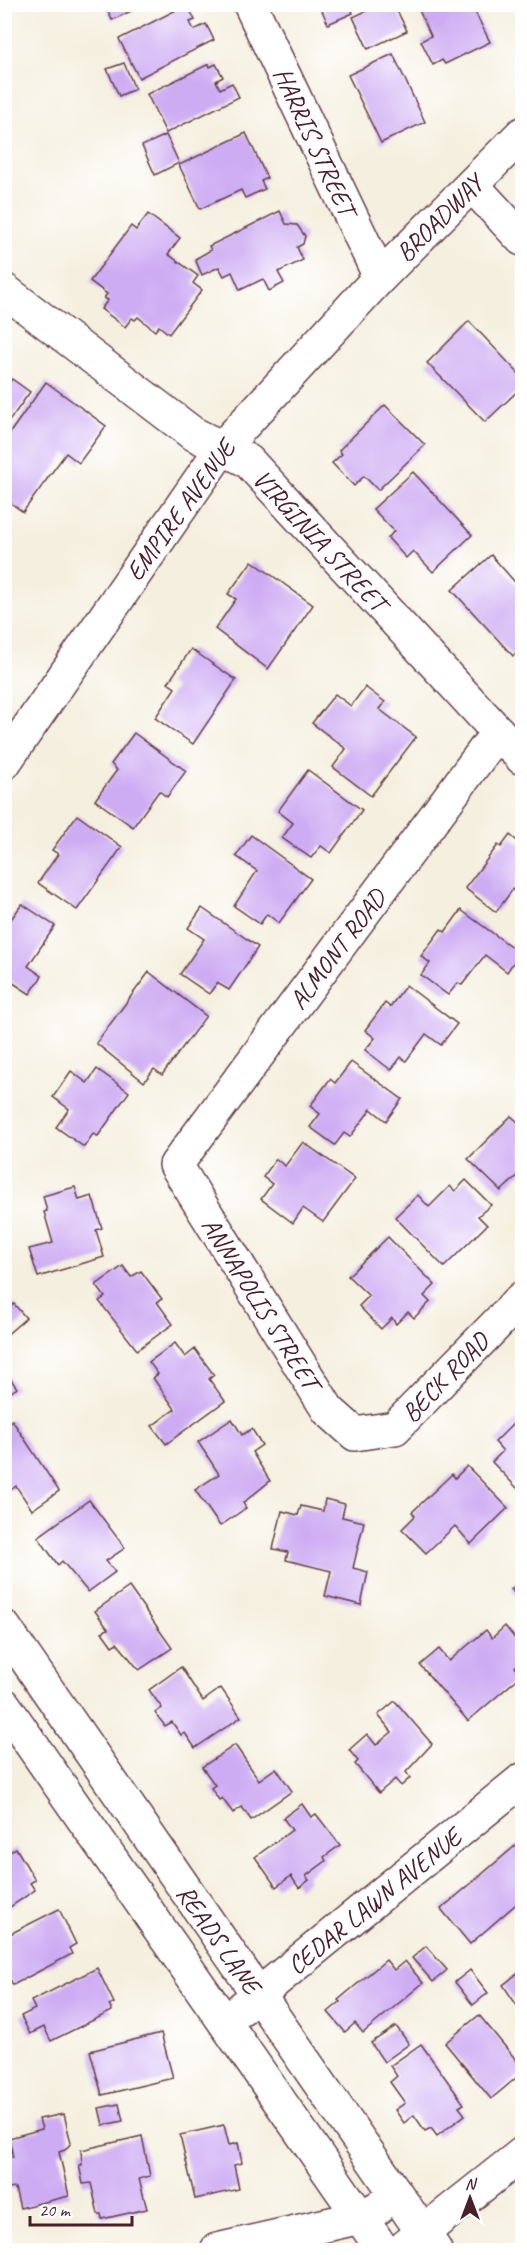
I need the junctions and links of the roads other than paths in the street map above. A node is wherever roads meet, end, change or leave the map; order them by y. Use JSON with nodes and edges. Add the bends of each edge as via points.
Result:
{"nodes":[{"id":1,"x":250,"y":4,"type":"edge"},
{"id":2,"x":522,"y":134,"type":"edge"},
{"id":3,"x":472,"y":185,"type":"junction"},
{"id":4,"x":522,"y":239,"type":"edge"},
{"id":5,"x":380,"y":277,"type":"junction"},
{"id":6,"x":4,"y":290,"type":"edge"},
{"id":7,"x":222,"y":448,"type":"junction"},
{"id":8,"x":498,"y":732,"type":"junction"},
{"id":9,"x":522,"y":758,"type":"edge"},
{"id":10,"x":4,"y":763,"type":"edge"},
{"id":11,"x":176,"y":1165,"type":"joint"},
{"id":12,"x":522,"y":1298,"type":"edge"},
{"id":13,"x":355,"y":1434,"type":"joint"},
{"id":14,"x":4,"y":1627,"type":"edge"},
{"id":15,"x":4,"y":1705,"type":"edge"},
{"id":16,"x":522,"y":1780,"type":"edge"},
{"id":17,"x":258,"y":1995,"type":"junction"},
{"id":18,"x":225,"y":2023,"type":"junction"},
{"id":19,"x":522,"y":2154,"type":"edge"},
{"id":20,"x":398,"y":2196,"type":"junction"},
{"id":21,"x":361,"y":2217,"type":"junction"},
{"id":22,"x":419,"y":2244,"type":"edge"},
{"id":23,"x":216,"y":2250,"type":"edge"},
{"id":24,"x":383,"y":2250,"type":"edge"}],
"edges":[{"from":1,"to":5,"type":"street","name":"HARRIS STREET"},
{"from":2,"to":3,"type":"street","name":"BROADWAY"},
{"from":3,"to":4,"type":"street"},
{"from":3,"to":5,"type":"street","name":"BROADWAY"},
{"from":5,"to":7,"type":"street","name":"EMPIRE AVENUE"},
{"from":6,"to":7,"type":"street","name":"VIRGINIA STREET","via":[[192,433]]},
{"from":7,"to":8,"type":"street","name":"VIRGINIA STREET","via":[[248,461]]},
{"from":7,"to":10,"type":"street","name":"EMPIRE AVENUE"},
{"from":8,"to":9,"type":"street","name":"VIRGINIA STREET"},
{"from":8,"to":11,"type":"street","name":"ALMONT ROAD"},
{"from":11,"to":13,"type":"street","name":"ANNAPOLIS STREET","via":[[328,1410]]},
{"from":12,"to":13,"type":"street","name":"BECK ROAD","via":[[395,1428]]},
{"from":14,"to":17,"type":"street","name":"READS LANE"},
{"from":15,"to":18,"type":"street","name":"READS LANE"},
{"from":16,"to":17,"type":"street","name":"CEDAR LAWN AVENUE"},
{"from":17,"to":18,"type":"street","name":"CEDAR LAWN AVENUE"},
{"from":17,"to":20,"type":"street","name":"READS LANE"},
{"from":18,"to":21,"type":"street","name":"READS LANE"},
{"from":19,"to":22,"type":"street"},
{"from":20,"to":21,"type":"street"},
{"from":20,"to":22,"type":"street","name":"READS LANE"},
{"from":21,"to":23,"type":"street"},
{"from":21,"to":24,"type":"street","name":"READS LANE"}]}
